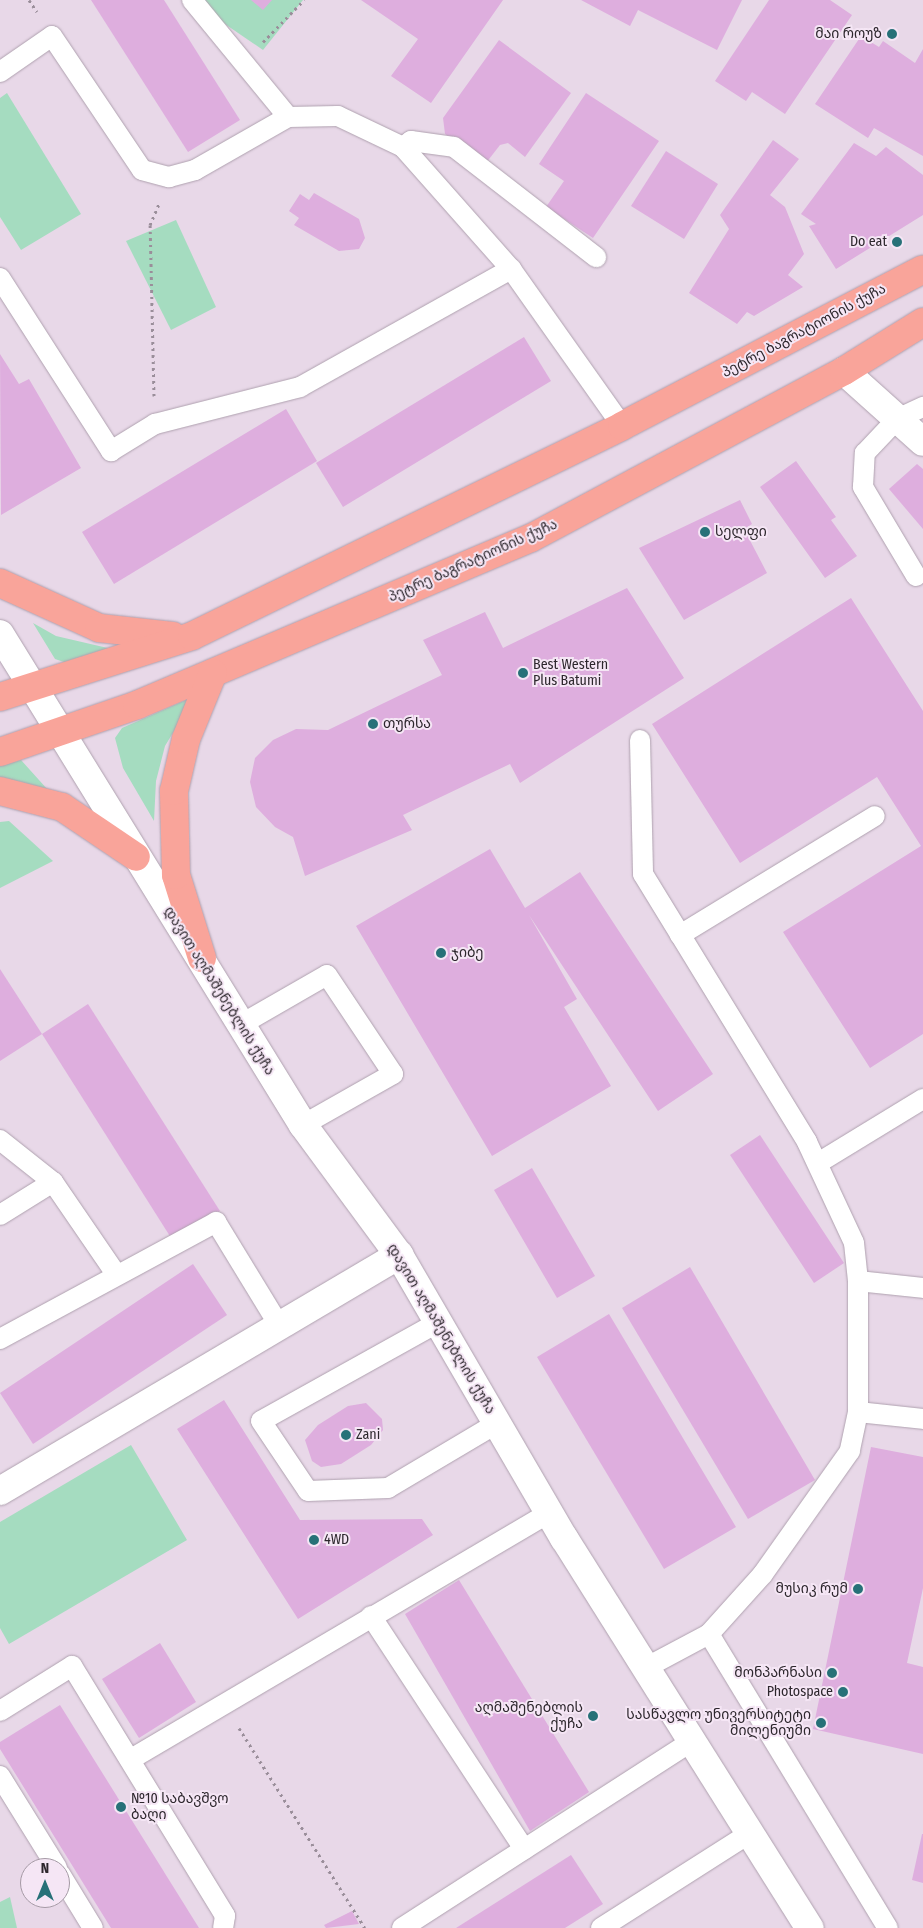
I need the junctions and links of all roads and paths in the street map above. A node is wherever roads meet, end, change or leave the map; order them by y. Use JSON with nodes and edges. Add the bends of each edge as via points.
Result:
{"nodes":[{"id":1,"x":192,"y":0,"type":"edge"},
{"id":2,"x":304,"y":0,"type":"edge"},
{"id":3,"x":244,"y":63,"type":"junction"},
{"id":4,"x":0,"y":72,"type":"edge"},
{"id":5,"x":288,"y":117,"type":"junction"},
{"id":6,"x":403,"y":147,"type":"junction"},
{"id":7,"x":169,"y":177,"type":"junction"},
{"id":8,"x":596,"y":257,"type":"dead end"},
{"id":9,"x":511,"y":269,"type":"junction"},
{"id":10,"x":923,"y":269,"type":"edge"},
{"id":11,"x":0,"y":278,"type":"edge"},
{"id":12,"x":923,"y":322,"type":"edge"},
{"id":13,"x":844,"y":371,"type":"junction"},
{"id":14,"x":923,"y":408,"type":"edge"},
{"id":15,"x":897,"y":419,"type":"junction"},
{"id":16,"x":155,"y":424,"type":"junction"},
{"id":17,"x":622,"y":426,"type":"junction"},
{"id":18,"x":923,"y":442,"type":"edge"},
{"id":19,"x":916,"y":576,"type":"dead end"},
{"id":20,"x":0,"y":583,"type":"edge"},
{"id":21,"x":0,"y":634,"type":"edge"},
{"id":22,"x":192,"y":636,"type":"junction"},
{"id":23,"x":213,"y":673,"type":"junction"},
{"id":24,"x":34,"y":687,"type":"junction"},
{"id":25,"x":0,"y":697,"type":"edge"},
{"id":26,"x":61,"y":732,"type":"junction"},
{"id":27,"x":640,"y":740,"type":"dead end"},
{"id":28,"x":0,"y":752,"type":"edge"},
{"id":29,"x":0,"y":791,"type":"edge"},
{"id":30,"x":876,"y":816,"type":"dead end"},
{"id":31,"x":136,"y":857,"type":"junction"},
{"id":32,"x":680,"y":934,"type":"junction"},
{"id":33,"x":202,"y":958,"type":"junction"},
{"id":34,"x":240,"y":1026,"type":"junction"},
{"id":35,"x":923,"y":1099,"type":"edge"},
{"id":36,"x":303,"y":1124,"type":"junction"},
{"id":37,"x":0,"y":1140,"type":"edge"},
{"id":38,"x":818,"y":1163,"type":"junction"},
{"id":39,"x":53,"y":1182,"type":"junction"},
{"id":40,"x":0,"y":1215,"type":"edge"},
{"id":41,"x":399,"y":1255,"type":"junction"},
{"id":42,"x":116,"y":1274,"type":"junction"},
{"id":43,"x":858,"y":1281,"type":"junction"},
{"id":44,"x":923,"y":1288,"type":"edge"},
{"id":45,"x":437,"y":1323,"type":"junction"},
{"id":46,"x":280,"y":1327,"type":"junction"},
{"id":47,"x":0,"y":1339,"type":"edge"},
{"id":48,"x":858,"y":1412,"type":"junction"},
{"id":49,"x":923,"y":1420,"type":"edge"},
{"id":50,"x":496,"y":1424,"type":"junction"},
{"id":51,"x":1,"y":1488,"type":"edge"},
{"id":52,"x":549,"y":1513,"type":"junction"},
{"id":53,"x":371,"y":1616,"type":"junction"},
{"id":54,"x":709,"y":1634,"type":"junction"},
{"id":55,"x":646,"y":1668,"type":"junction"},
{"id":56,"x":222,"y":1702,"type":"junction"},
{"id":57,"x":0,"y":1711,"type":"edge"},
{"id":58,"x":691,"y":1742,"type":"junction"},
{"id":59,"x":131,"y":1759,"type":"junction"},
{"id":60,"x":0,"y":1776,"type":"edge"},
{"id":61,"x":750,"y":1833,"type":"junction"},
{"id":62,"x":524,"y":1849,"type":"junction"},
{"id":63,"x":50,"y":1858,"type":"edge"},
{"id":64,"x":70,"y":1890,"type":"edge"},
{"id":65,"x":93,"y":1928,"type":"edge"},
{"id":66,"x":223,"y":1928,"type":"edge"},
{"id":67,"x":365,"y":1928,"type":"edge"},
{"id":68,"x":402,"y":1928,"type":"edge"},
{"id":69,"x":601,"y":1928,"type":"edge"},
{"id":70,"x":810,"y":1928,"type":"edge"},
{"id":71,"x":888,"y":1928,"type":"edge"}],
"edges":[{"from":1,"to":3,"type":"lane"},
{"from":2,"to":3,"type":"path"},
{"from":3,"to":5,"type":"lane"},
{"from":4,"to":7,"type":"lane","via":[[52,36],[142,170]]},
{"from":5,"to":6,"type":"lane","via":[[338,116]]},
{"from":5,"to":7,"type":"lane","via":[[196,170]]},
{"from":6,"to":8,"type":"lane","via":[[411,141],[430,141],[454,147]]},
{"from":6,"to":9,"type":"lane"},
{"from":7,"to":16,"type":"path","via":[[150,225]]},
{"from":9,"to":16,"type":"lane","via":[[300,387]]},
{"from":9,"to":17,"type":"lane"},
{"from":10,"to":17,"type":"main road","name":"პეტრე ბაგრატიონის ქუჩა"},
{"from":11,"to":16,"type":"lane","via":[[111,451]]},
{"from":12,"to":13,"type":"main road","name":"პეტრე ბაგრატიონის ქუჩა"},
{"from":13,"to":15,"type":"street"},
{"from":13,"to":23,"type":"main road","name":"პეტრე ბაგრატიონის ქუჩა","via":[[531,538]]},
{"from":14,"to":15,"type":"lane"},
{"from":15,"to":18,"type":"street"},
{"from":15,"to":19,"type":"lane","via":[[864,453],[863,488]]},
{"from":17,"to":22,"type":"main road","name":"პეტრე ბაგრატიონის ქუჩა"},
{"from":20,"to":22,"type":"main road","via":[[99,628]]},
{"from":21,"to":24,"type":"street","name":"დავით აღმაშენებლის ქუჩა"},
{"from":22,"to":24,"type":"main road","name":"პეტრე ბაგრატიონის ქუჩა"},
{"from":23,"to":26,"type":"main road","name":"პეტრე ბაგრატიონის ქუჩა"},
{"from":23,"to":33,"type":"main road","via":[[186,739],[174,791],[176,874]]},
{"from":24,"to":25,"type":"main road","name":"პეტრე ბაგრატიონის ქუჩა"},
{"from":24,"to":26,"type":"street","name":"დავით აღმაშენებლის ქუჩა"},
{"from":26,"to":28,"type":"main road","name":"პეტრე ბაგრატიონის ქუჩა"},
{"from":26,"to":31,"type":"street","name":"დავით აღმაშენებლის ქუჩა"},
{"from":27,"to":32,"type":"lane","via":[[643,874]]},
{"from":29,"to":31,"type":"main road","via":[[62,808]]},
{"from":30,"to":32,"type":"lane"},
{"from":31,"to":33,"type":"street","name":"დავით აღმაშენებლის ქუჩა"},
{"from":32,"to":38,"type":"lane"},
{"from":33,"to":34,"type":"street","name":"დავით აღმაშენებლის ქუჩა"},
{"from":34,"to":36,"type":"street","name":"დავით აღმაშენებლის ქუჩა"},
{"from":34,"to":36,"type":"lane","via":[[327,975],[393,1074]]},
{"from":35,"to":38,"type":"lane"},
{"from":36,"to":41,"type":"street","name":"დავით აღმაშენებლის ქუჩა"},
{"from":37,"to":39,"type":"lane"},
{"from":38,"to":43,"type":"lane","via":[[854,1244]]},
{"from":39,"to":40,"type":"lane"},
{"from":39,"to":42,"type":"lane"},
{"from":41,"to":45,"type":"street","name":"დავით აღმაშენებლის ქუჩა"},
{"from":41,"to":46,"type":"street"},
{"from":42,"to":46,"type":"lane","via":[[216,1222]]},
{"from":42,"to":47,"type":"lane"},
{"from":43,"to":44,"type":"lane"},
{"from":43,"to":48,"type":"lane"},
{"from":45,"to":50,"type":"street","name":"დავით აღმაშენებლის ქუჩა"},
{"from":45,"to":50,"type":"lane","via":[[261,1421],[308,1491],[388,1488]]},
{"from":46,"to":51,"type":"street"},
{"from":48,"to":49,"type":"lane"},
{"from":48,"to":54,"type":"lane","via":[[850,1451],[763,1574]]},
{"from":50,"to":52,"type":"street","name":"დავით აღმაშენებლის ქუჩა"},
{"from":52,"to":53,"type":"lane"},
{"from":52,"to":55,"type":"street","name":"დავით აღმაშენებლის ქუჩა"},
{"from":53,"to":56,"type":"lane"},
{"from":53,"to":62,"type":"lane"},
{"from":54,"to":55,"type":"lane"},
{"from":54,"to":71,"type":"lane"},
{"from":55,"to":58,"type":"street","name":"დავით აღმაშენებლის ქუჩა"},
{"from":56,"to":59,"type":"lane"},
{"from":56,"to":67,"type":"path"},
{"from":57,"to":59,"type":"lane","via":[[72,1666]]},
{"from":58,"to":61,"type":"street","name":"დავით აღმაშენებლის ქუჩა"},
{"from":58,"to":62,"type":"lane"},
{"from":59,"to":66,"type":"lane","via":[[225,1916]]},
{"from":60,"to":63,"type":"lane"},
{"from":61,"to":69,"type":"lane"},
{"from":61,"to":70,"type":"street","name":"დავით აღმაშენებლის ქუჩა"},
{"from":62,"to":68,"type":"lane"},
{"from":64,"to":65,"type":"lane"}]}
